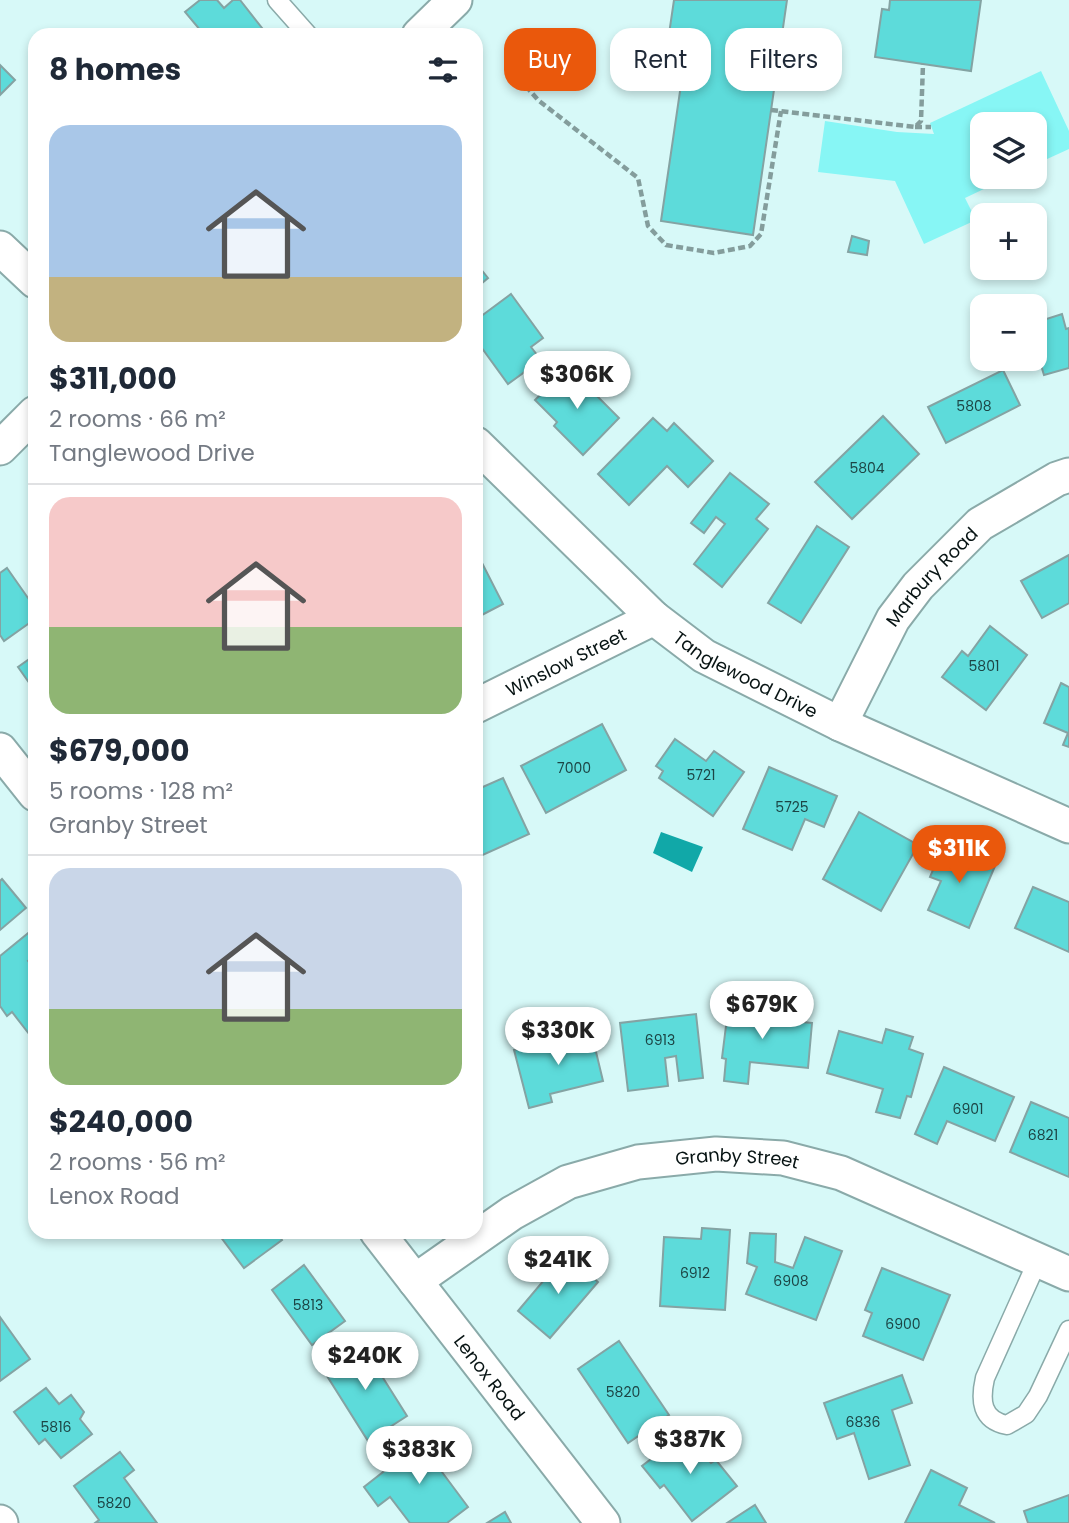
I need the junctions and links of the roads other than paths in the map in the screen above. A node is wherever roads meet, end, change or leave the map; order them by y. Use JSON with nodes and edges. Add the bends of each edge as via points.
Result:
{"nodes":[{"id":1,"x":277,"y":0,"type":"edge"},
{"id":2,"x":455,"y":0,"type":"edge"},
{"id":3,"x":302,"y":28,"type":"edge"},
{"id":4,"x":426,"y":28,"type":"edge"},
{"id":5,"x":0,"y":248,"type":"edge"},
{"id":6,"x":28,"y":274,"type":"edge"},
{"id":7,"x":28,"y":420,"type":"edge"},
{"id":8,"x":0,"y":448,"type":"edge"},
{"id":9,"x":483,"y":451,"type":"edge"},
{"id":10,"x":1069,"y":475,"type":"edge"},
{"id":11,"x":654,"y":618,"type":"junction"},
{"id":12,"x":483,"y":703,"type":"edge"},
{"id":13,"x":840,"y":723,"type":"junction"},
{"id":14,"x":0,"y":750,"type":"edge"},
{"id":15,"x":28,"y":785,"type":"edge"},
{"id":16,"x":1069,"y":826,"type":"edge"},
{"id":17,"x":483,"y":1233,"type":"edge"},
{"id":18,"x":382,"y":1239,"type":"edge"},
{"id":19,"x":475,"y":1239,"type":"edge"},
{"id":20,"x":1038,"y":1260,"type":"junction"},
{"id":21,"x":1069,"y":1274,"type":"edge"},
{"id":22,"x":415,"y":1281,"type":"junction"},
{"id":23,"x":1069,"y":1330,"type":"edge"},
{"id":24,"x":603,"y":1523,"type":"edge"}],
"edges":[{"from":1,"to":3,"type":"lane"},
{"from":2,"to":4,"type":"street"},
{"from":5,"to":6,"type":"street"},
{"from":7,"to":8,"type":"street"},
{"from":9,"to":11,"type":"street","name":"Tanglewood Drive"},
{"from":10,"to":13,"type":"street","name":"Marbury Road","via":[[980,524],[918,586],[893,619]]},
{"from":11,"to":12,"type":"street","name":"Winslow Street"},
{"from":11,"to":13,"type":"street","name":"Tanglewood Drive","via":[[704,656]]},
{"from":13,"to":16,"type":"street","name":"Tanglewood Drive"},
{"from":14,"to":15,"type":"street"},
{"from":17,"to":20,"type":"street","name":"Granby Street","via":[[568,1182],[638,1162],[716,1154],[783,1158],[841,1173]]},
{"from":18,"to":22,"type":"street","name":"Lenox Road"},
{"from":19,"to":22,"type":"street","name":"Granby Street"},
{"from":20,"to":21,"type":"street","name":"Granby Street"},
{"from":20,"to":23,"type":"lane","via":[[985,1378],[984,1411],[997,1423],[1007,1425],[1026,1414]]},
{"from":22,"to":24,"type":"street","name":"Lenox Road"}]}
